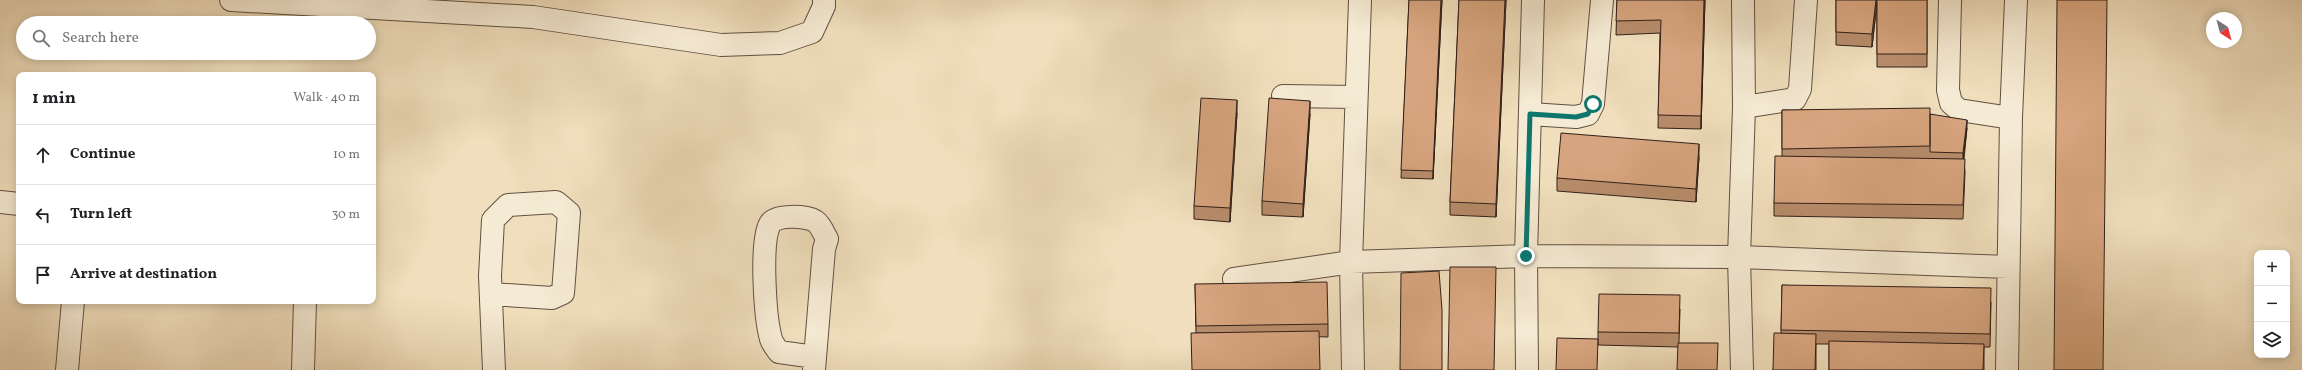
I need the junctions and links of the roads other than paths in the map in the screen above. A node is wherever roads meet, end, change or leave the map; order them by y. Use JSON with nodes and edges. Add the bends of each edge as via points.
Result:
{"nodes":[{"id":1,"x":231,"y":0,"type":"edge"},
{"id":2,"x":824,"y":0,"type":"edge"},
{"id":3,"x":1360,"y":0,"type":"edge"},
{"id":4,"x":1533,"y":0,"type":"edge"},
{"id":5,"x":1602,"y":0,"type":"edge"},
{"id":6,"x":1743,"y":0,"type":"edge"},
{"id":7,"x":1806,"y":0,"type":"edge"},
{"id":8,"x":1950,"y":0,"type":"edge"},
{"id":9,"x":2016,"y":0,"type":"edge"},
{"id":10,"x":1283,"y":96,"type":"dead end"},
{"id":11,"x":1356,"y":97,"type":"junction"},
{"id":12,"x":1744,"y":107,"type":"junction"},
{"id":13,"x":1530,"y":114,"type":"junction"},
{"id":14,"x":2011,"y":118,"type":"junction"},
{"id":15,"x":0,"y":202,"type":"edge"},
{"id":16,"x":16,"y":204,"type":"edge"},
{"id":17,"x":1526,"y":256,"type":"junction"},
{"id":18,"x":1739,"y":257,"type":"junction"},
{"id":19,"x":1351,"y":262,"type":"junction"},
{"id":20,"x":2008,"y":267,"type":"junction"},
{"id":21,"x":1234,"y":279,"type":"dead end"},
{"id":22,"x":491,"y":294,"type":"junction"},
{"id":23,"x":73,"y":304,"type":"edge"},
{"id":24,"x":305,"y":304,"type":"edge"},
{"id":25,"x":814,"y":364,"type":"edge"},
{"id":26,"x":67,"y":370,"type":"edge"},
{"id":27,"x":303,"y":370,"type":"edge"},
{"id":28,"x":494,"y":370,"type":"edge"},
{"id":29,"x":1353,"y":370,"type":"edge"},
{"id":30,"x":1527,"y":370,"type":"edge"},
{"id":31,"x":1742,"y":370,"type":"edge"},
{"id":32,"x":2007,"y":370,"type":"edge"}],
"edges":[{"from":1,"to":2,"type":"street","via":[[533,17],[721,45],[780,43],[812,32],[824,6]]},
{"from":3,"to":11,"type":"street"},
{"from":4,"to":13,"type":"street"},
{"from":5,"to":13,"type":"street","via":[[1593,104],[1588,114],[1576,117]]},
{"from":6,"to":12,"type":"street"},
{"from":7,"to":12,"type":"street","via":[[1800,89],[1795,100]]},
{"from":8,"to":14,"type":"street","via":[[1948,90],[1951,103],[1959,110]]},
{"from":9,"to":14,"type":"street"},
{"from":10,"to":11,"type":"street"},
{"from":11,"to":19,"type":"street"},
{"from":12,"to":18,"type":"street"},
{"from":13,"to":17,"type":"street"},
{"from":14,"to":20,"type":"street"},
{"from":15,"to":16,"type":"street"},
{"from":17,"to":18,"type":"street"},
{"from":17,"to":19,"type":"street"},
{"from":17,"to":30,"type":"street"},
{"from":18,"to":20,"type":"street"},
{"from":18,"to":31,"type":"street"},
{"from":19,"to":21,"type":"street"},
{"from":19,"to":29,"type":"street"},
{"from":20,"to":32,"type":"street"},
{"from":22,"to":22,"type":"street","via":[[552,298],[563,293],[569,213],[556,202],[508,205],[493,220]]},
{"from":22,"to":28,"type":"street"},
{"from":23,"to":26,"type":"street"},
{"from":24,"to":27,"type":"street"},
{"from":25,"to":25,"type":"street","via":[[827,239],[816,222],[803,216],[775,218],[770,223],[765,251],[767,318],[771,341],[779,352]]}]}
